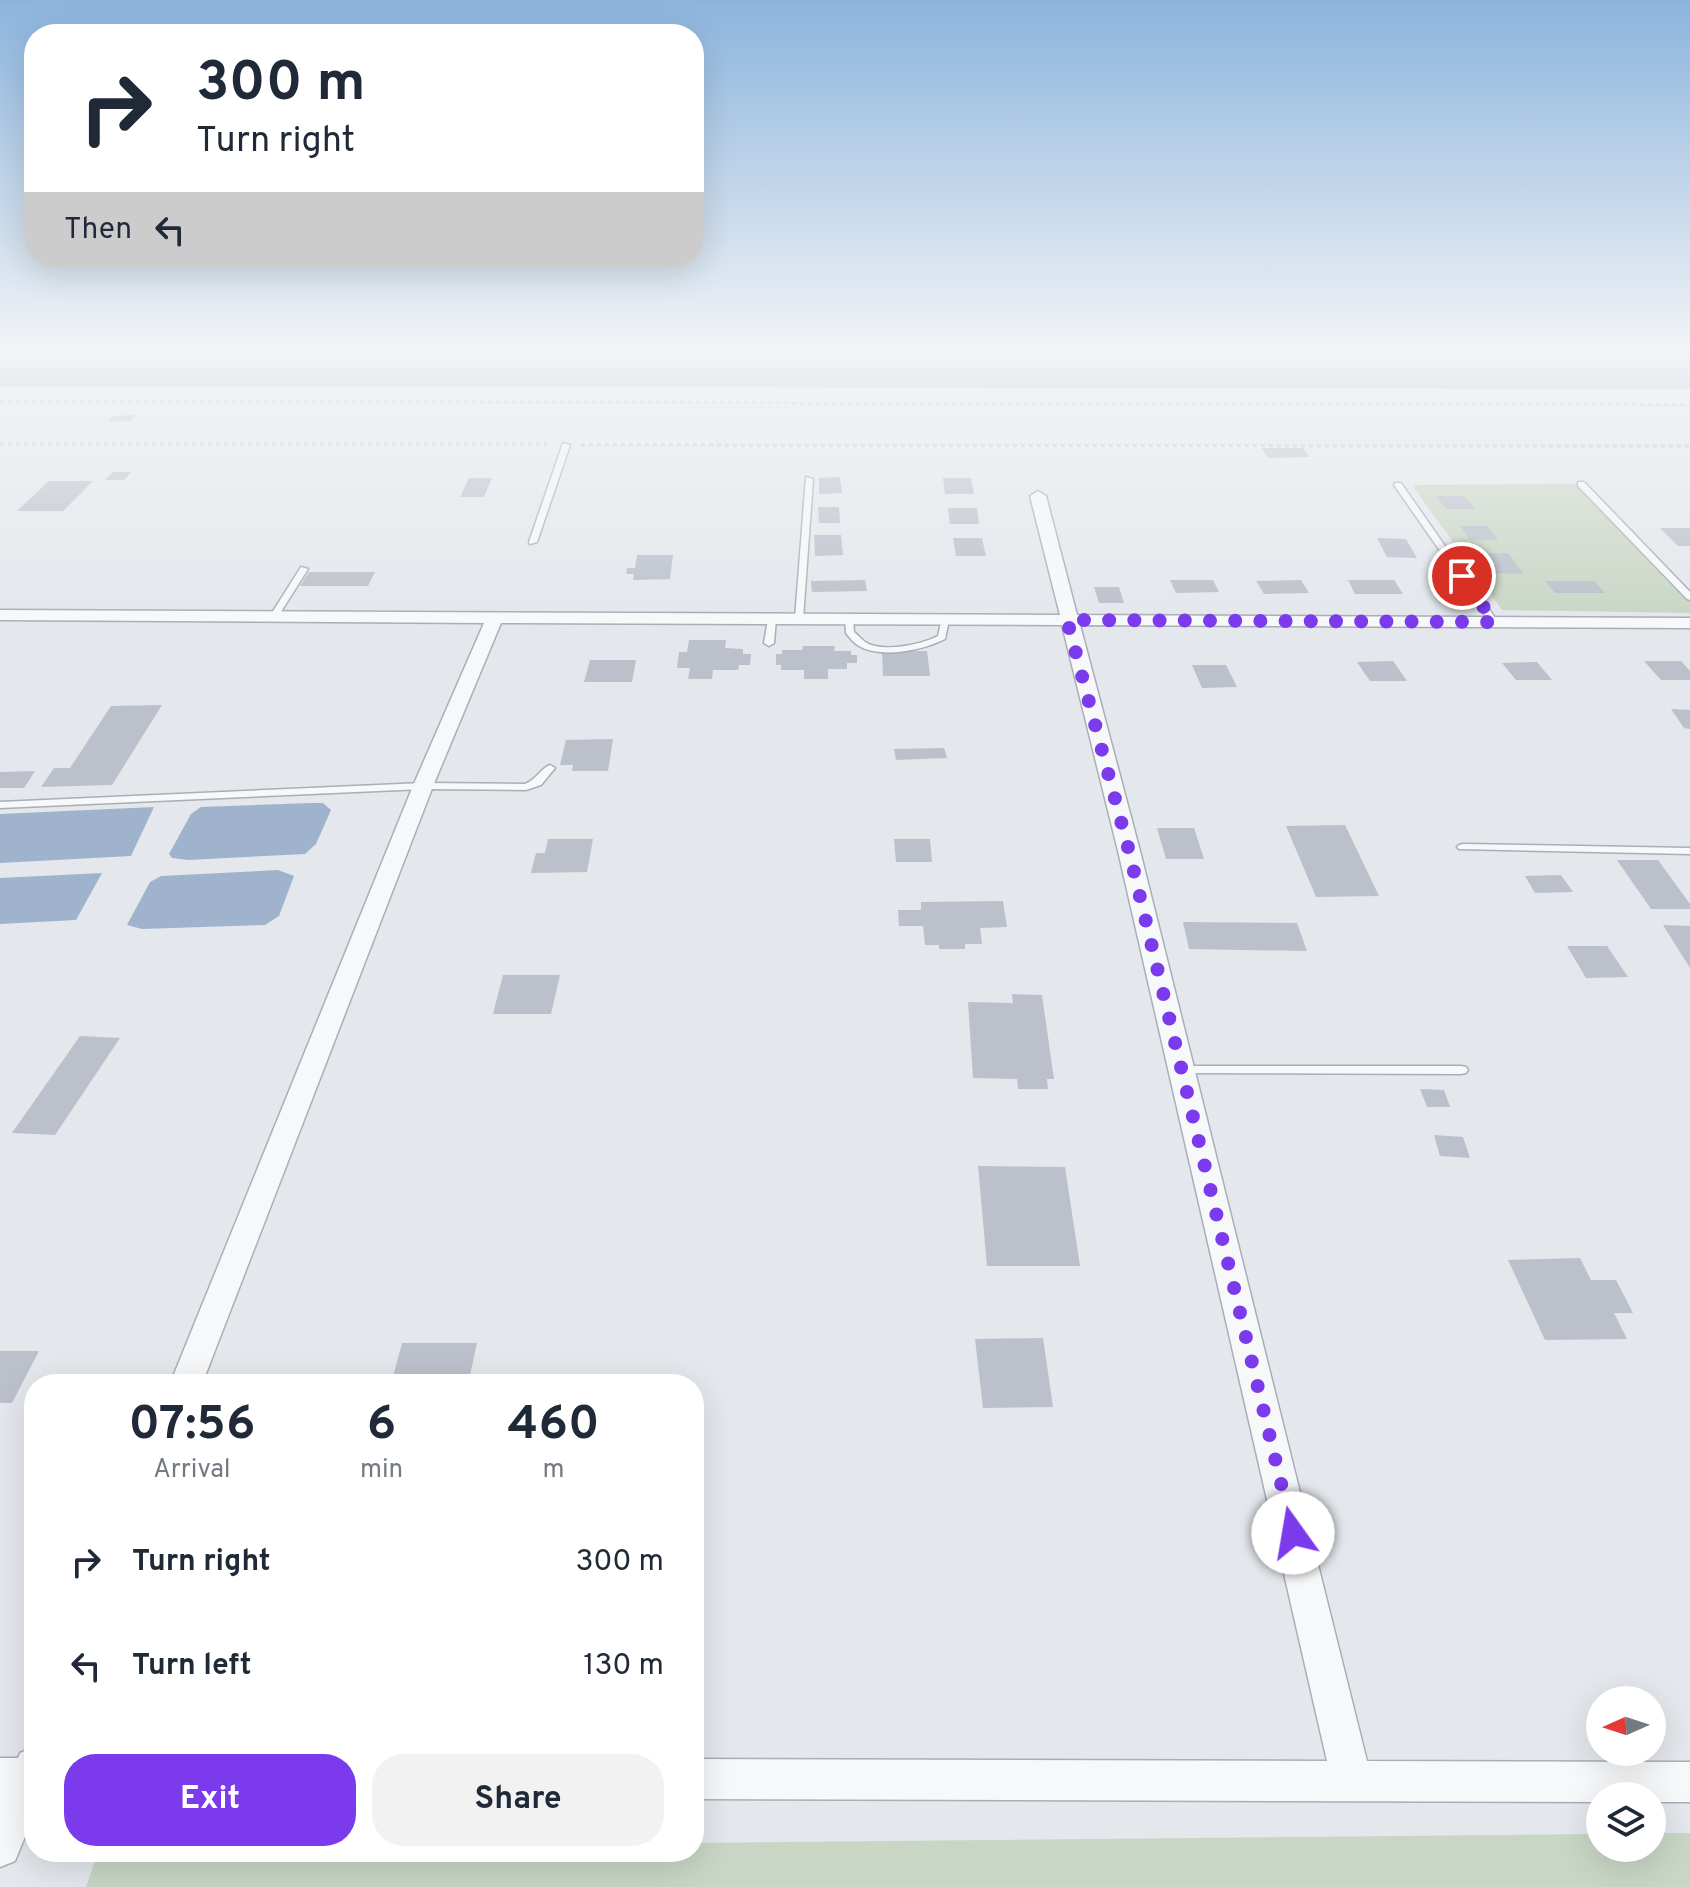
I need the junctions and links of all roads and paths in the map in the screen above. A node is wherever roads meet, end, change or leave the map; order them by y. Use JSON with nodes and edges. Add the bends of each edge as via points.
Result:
{"nodes":[{"id":1,"x":0,"y":444,"type":"edge"},
{"id":2,"x":566,"y":445,"type":"junction"},
{"id":3,"x":1690,"y":446,"type":"edge"},
{"id":4,"x":809,"y":479,"type":"dead end"},
{"id":5,"x":1581,"y":484,"type":"dead end"},
{"id":6,"x":1398,"y":485,"type":"dead end"},
{"id":7,"x":1038,"y":496,"type":"dead end"},
{"id":8,"x":533,"y":542,"type":"dead end"},
{"id":9,"x":304,"y":569,"type":"dead end"},
{"id":10,"x":1690,"y":597,"type":"edge"},
{"id":11,"x":0,"y":615,"type":"edge"},
{"id":12,"x":274,"y":616,"type":"junction"},
{"id":13,"x":495,"y":617,"type":"junction"},
{"id":14,"x":772,"y":619,"type":"junction"},
{"id":15,"x":799,"y":619,"type":"junction"},
{"id":16,"x":849,"y":619,"type":"junction"},
{"id":17,"x":945,"y":620,"type":"junction"},
{"id":18,"x":1067,"y":620,"type":"junction"},
{"id":19,"x":1494,"y":622,"type":"junction"},
{"id":20,"x":1690,"y":623,"type":"edge"},
{"id":21,"x":769,"y":643,"type":"dead end"},
{"id":22,"x":550,"y":768,"type":"dead end"},
{"id":23,"x":423,"y":786,"type":"junction"},
{"id":24,"x":0,"y":805,"type":"edge"},
{"id":25,"x":1463,"y":847,"type":"dead end"},
{"id":26,"x":1690,"y":851,"type":"edge"},
{"id":27,"x":1182,"y":1070,"type":"junction"},
{"id":28,"x":1461,"y":1070,"type":"dead end"},
{"id":29,"x":190,"y":1374,"type":"edge"},
{"id":30,"x":24,"y":1775,"type":"edge"},
{"id":31,"x":704,"y":1779,"type":"edge"},
{"id":32,"x":1352,"y":1781,"type":"junction"},
{"id":33,"x":1690,"y":1782,"type":"edge"},
{"id":34,"x":0,"y":1846,"type":"edge"}],
"edges":[{"from":1,"to":2,"type":"path"},
{"from":2,"to":3,"type":"path"},
{"from":2,"to":8,"type":"lane"},
{"from":4,"to":15,"type":"lane"},
{"from":5,"to":10,"type":"lane"},
{"from":6,"to":19,"type":"lane"},
{"from":7,"to":18,"type":"street"},
{"from":9,"to":12,"type":"lane"},
{"from":11,"to":12,"type":"street"},
{"from":12,"to":13,"type":"street"},
{"from":13,"to":14,"type":"street"},
{"from":13,"to":23,"type":"street"},
{"from":14,"to":15,"type":"street"},
{"from":14,"to":21,"type":"lane"},
{"from":15,"to":16,"type":"street"},
{"from":16,"to":17,"type":"street"},
{"from":16,"to":17,"type":"lane","via":[[850,633],[863,645],[902,648],[933,643],[942,637]]},
{"from":17,"to":18,"type":"street"},
{"from":18,"to":19,"type":"street"},
{"from":18,"to":27,"type":"street"},
{"from":19,"to":20,"type":"street"},
{"from":22,"to":23,"type":"lane","via":[[526,787]]},
{"from":23,"to":24,"type":"lane"},
{"from":23,"to":29,"type":"street"},
{"from":25,"to":26,"type":"lane"},
{"from":27,"to":28,"type":"lane"},
{"from":27,"to":32,"type":"street"},
{"from":30,"to":34,"type":"street"},
{"from":31,"to":32,"type":"street"},
{"from":32,"to":33,"type":"street"}]}
